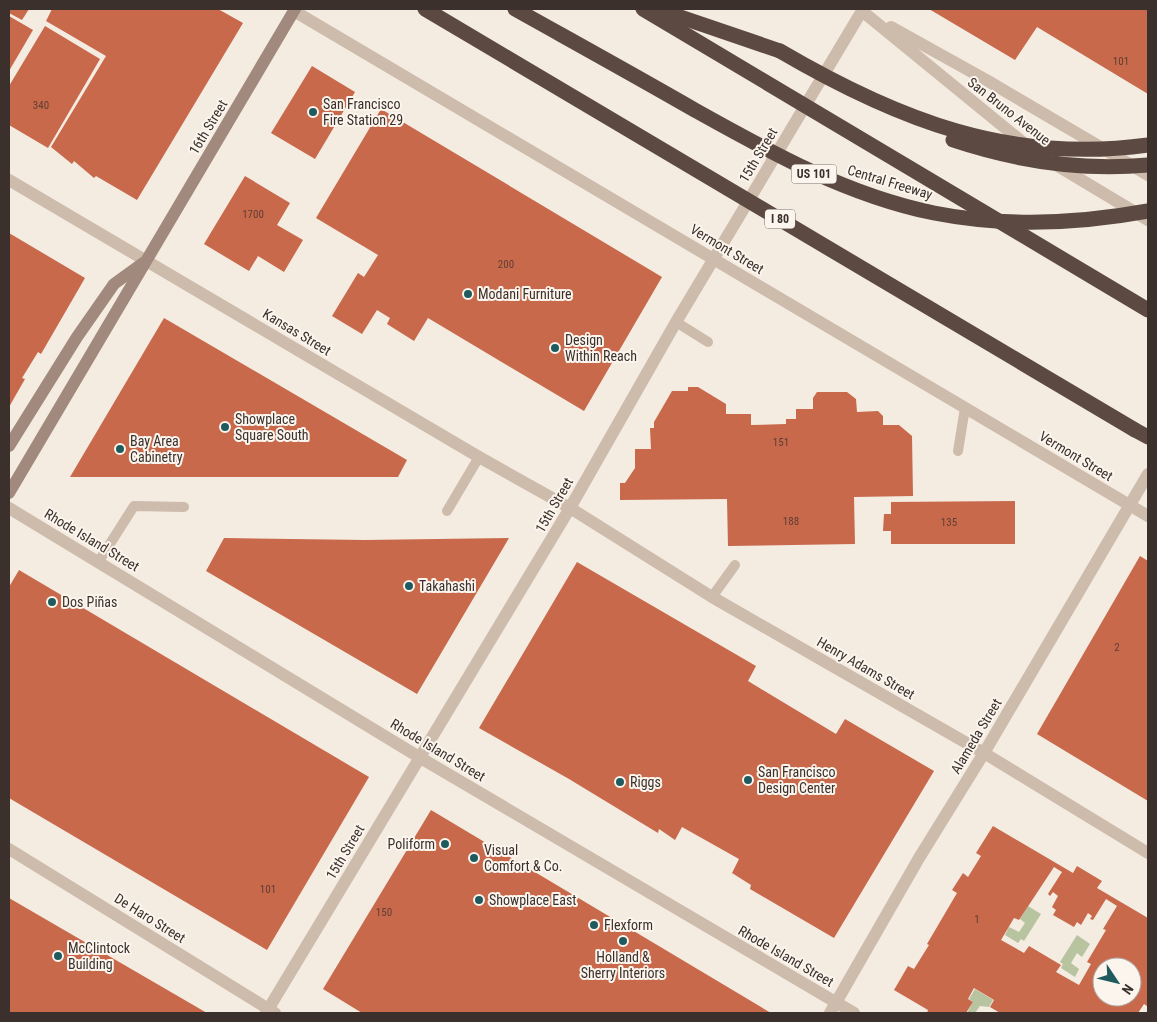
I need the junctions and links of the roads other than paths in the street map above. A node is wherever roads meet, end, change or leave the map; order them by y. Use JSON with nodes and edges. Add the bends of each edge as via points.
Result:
{"nodes":[{"id":1,"x":294,"y":9,"type":"edge"},
{"id":2,"x":425,"y":9,"type":"edge"},
{"id":3,"x":515,"y":9,"type":"edge"},
{"id":4,"x":643,"y":9,"type":"edge"},
{"id":5,"x":657,"y":9,"type":"edge"},
{"id":6,"x":861,"y":9,"type":"edge"},
{"id":7,"x":859,"y":94,"type":"junction"},
{"id":8,"x":1148,"y":145,"type":"edge"},
{"id":9,"x":1148,"y":166,"type":"edge"},
{"id":10,"x":1148,"y":175,"type":"edge"},
{"id":11,"x":9,"y":180,"type":"edge"},
{"id":12,"x":1148,"y":211,"type":"edge"},
{"id":13,"x":1148,"y":220,"type":"edge"},
{"id":14,"x":714,"y":259,"type":"junction"},
{"id":15,"x":147,"y":260,"type":"junction"},
{"id":16,"x":1148,"y":310,"type":"edge"},
{"id":17,"x":676,"y":322,"type":"junction"},
{"id":18,"x":708,"y":342,"type":"dead end"},
{"id":19,"x":965,"y":408,"type":"junction"},
{"id":20,"x":1148,"y":437,"type":"edge"},
{"id":21,"x":9,"y":446,"type":"edge"},
{"id":22,"x":958,"y":450,"type":"dead end"},
{"id":23,"x":478,"y":457,"type":"junction"},
{"id":24,"x":1148,"y":474,"type":"edge"},
{"id":25,"x":9,"y":493,"type":"edge"},
{"id":26,"x":1129,"y":505,"type":"junction"},
{"id":27,"x":184,"y":506,"type":"dead end"},
{"id":28,"x":9,"y":508,"type":"edge"},
{"id":29,"x":570,"y":508,"type":"junction"},
{"id":30,"x":447,"y":511,"type":"dead end"},
{"id":31,"x":1148,"y":516,"type":"edge"},
{"id":32,"x":99,"y":561,"type":"junction"},
{"id":33,"x":735,"y":565,"type":"dead end"},
{"id":34,"x":712,"y":597,"type":"junction"},
{"id":35,"x":984,"y":753,"type":"junction"},
{"id":36,"x":419,"y":757,"type":"junction"},
{"id":37,"x":9,"y":849,"type":"edge"},
{"id":38,"x":1148,"y":854,"type":"edge"},
{"id":39,"x":833,"y":1008,"type":"edge"},
{"id":40,"x":270,"y":1012,"type":"edge"},
{"id":41,"x":854,"y":1013,"type":"edge"}],
"edges":[{"from":1,"to":14,"type":"street","name":"Vermont Street"},
{"from":1,"to":15,"type":"main road","name":"16th Street"},
{"from":2,"to":20,"type":"highway","number":"I 80","bridge":true},
{"from":3,"to":12,"type":"highway","name":"Central Freeway","number":"US 101","bridge":true,"via":[[770,151],[836,183],[884,200],[934,213],[1019,222],[1076,221]]},
{"from":4,"to":16,"type":"highway","bridge":true},
{"from":5,"to":7,"type":"highway","bridge":true,"via":[[780,51]]},
{"from":6,"to":10,"type":"street","name":"San Bruno Avenue"},
{"from":6,"to":13,"type":"street","name":"San Bruno Avenue","via":[[1034,152]]},
{"from":6,"to":14,"type":"street","name":"15th Street"},
{"from":7,"to":8,"type":"highway","bridge":true,"via":[[946,129],[1008,143],[1072,149]]},
{"from":7,"to":9,"type":"highway","bridge":true,"via":[[915,125],[1005,156],[1071,165]]},
{"from":11,"to":15,"type":"street","name":"Kansas Street"},
{"from":14,"to":17,"type":"street","name":"15th Street"},
{"from":14,"to":19,"type":"street","name":"Vermont Street"},
{"from":15,"to":21,"type":"main road","name":"16th Street","via":[[114,284],[76,337]]},
{"from":15,"to":23,"type":"street","name":"Kansas Street"},
{"from":15,"to":25,"type":"main road","name":"16th Street"},
{"from":17,"to":18,"type":"lane"},
{"from":17,"to":29,"type":"street","name":"15th Street"},
{"from":19,"to":22,"type":"lane"},
{"from":19,"to":26,"type":"street","name":"Vermont Street"},
{"from":23,"to":29,"type":"street","name":"Kansas Street"},
{"from":23,"to":30,"type":"lane"},
{"from":24,"to":26,"type":"street","name":"Alameda Street"},
{"from":26,"to":31,"type":"street","name":"Vermont Street"},
{"from":26,"to":35,"type":"street","name":"Alameda Street"},
{"from":27,"to":32,"type":"lane","via":[[134,506]]},
{"from":28,"to":32,"type":"street","name":"Rhode Island Street"},
{"from":29,"to":34,"type":"street","name":"Henry Adams Street"},
{"from":29,"to":36,"type":"street","name":"15th Street"},
{"from":32,"to":36,"type":"street","name":"Rhode Island Street"},
{"from":33,"to":34,"type":"lane"},
{"from":34,"to":35,"type":"street","name":"Henry Adams Street"},
{"from":35,"to":38,"type":"street","name":"Henry Adams Street"},
{"from":35,"to":39,"type":"street","name":"Alameda Street"},
{"from":36,"to":39,"type":"street","name":"Rhode Island Street"},
{"from":36,"to":40,"type":"street","name":"15th Street"},
{"from":37,"to":40,"type":"street","name":"De Haro Street"},
{"from":39,"to":41,"type":"street","name":"Rhode Island Street"}]}
